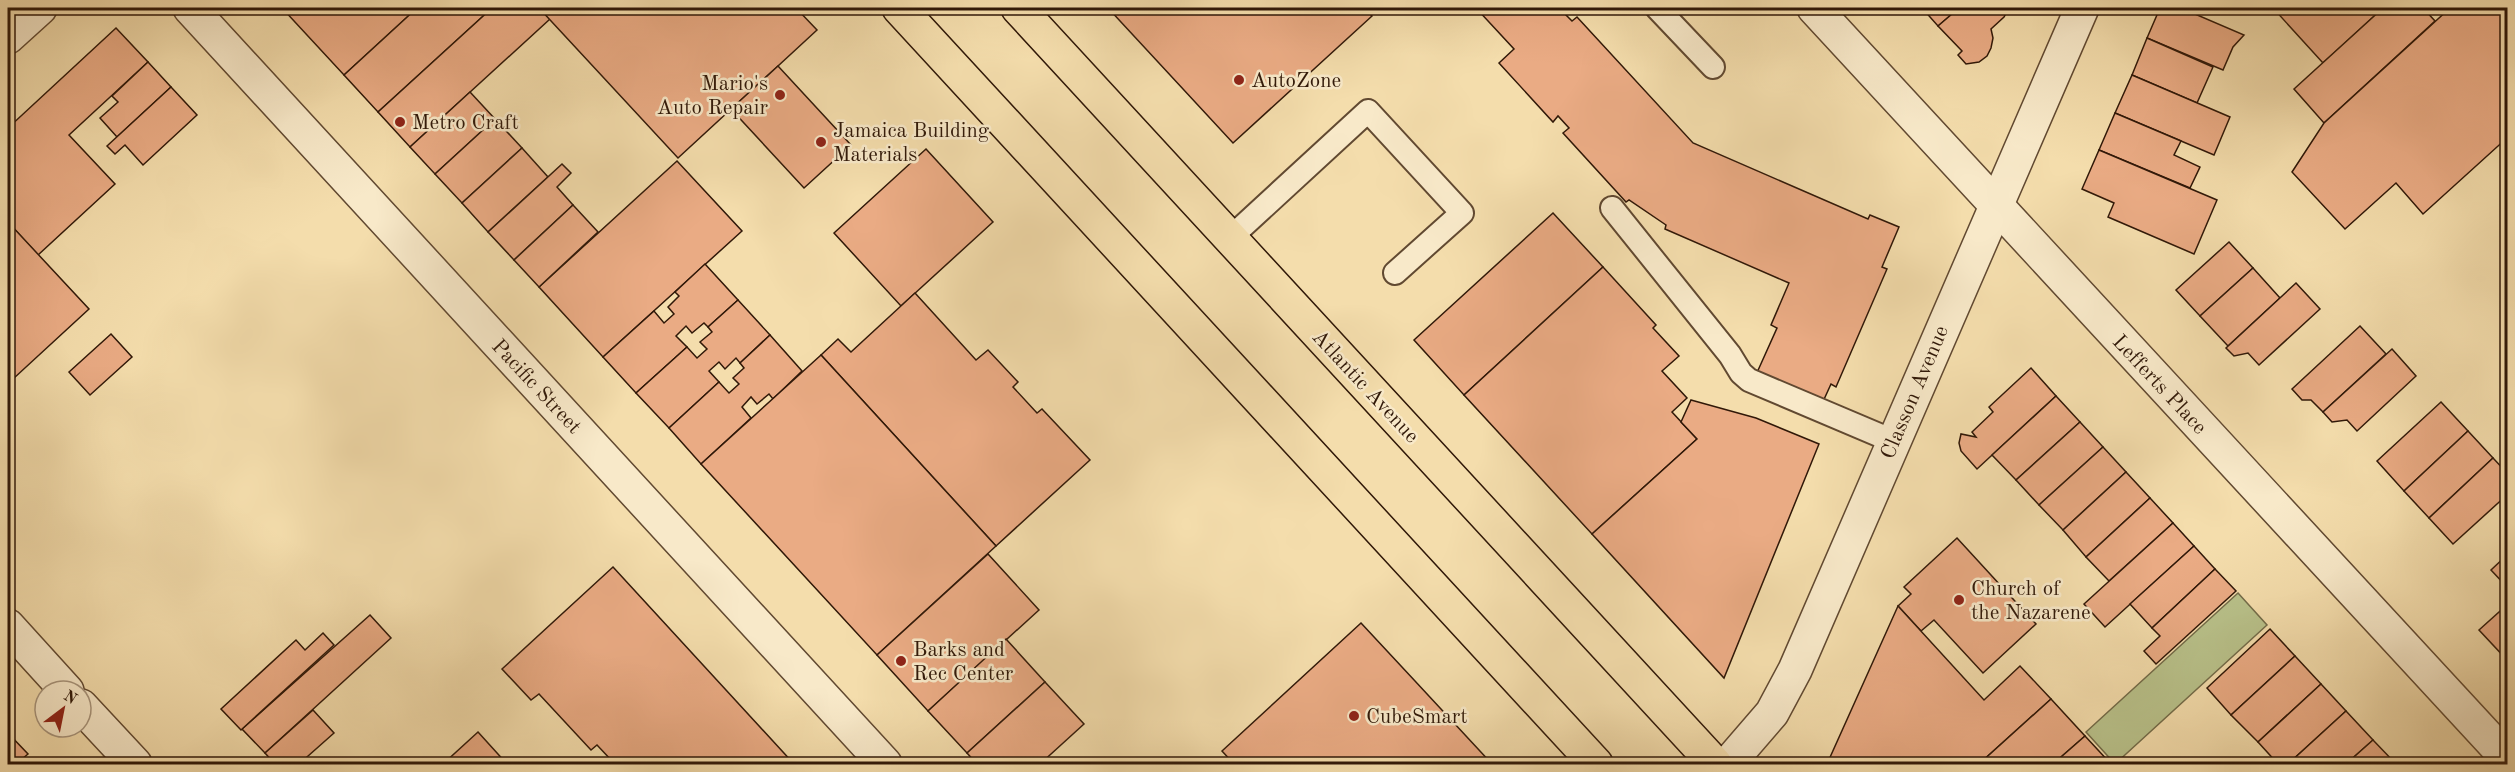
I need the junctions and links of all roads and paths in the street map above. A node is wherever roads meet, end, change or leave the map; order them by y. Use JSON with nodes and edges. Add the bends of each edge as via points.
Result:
{"nodes":[{"id":1,"x":40,"y":8,"type":"edge"},
{"id":2,"x":190,"y":8,"type":"edge"},
{"id":3,"x":899,"y":8,"type":"edge"},
{"id":4,"x":1018,"y":8,"type":"edge"},
{"id":5,"x":1657,"y":8,"type":"edge"},
{"id":6,"x":1814,"y":8,"type":"edge"},
{"id":7,"x":2082,"y":8,"type":"edge"},
{"id":8,"x":8,"y":38,"type":"edge"},
{"id":9,"x":1713,"y":67,"type":"dead end"},
{"id":10,"x":1996,"y":206,"type":"junction"},
{"id":11,"x":1612,"y":208,"type":"dead end"},
{"id":12,"x":1230,"y":237,"type":"junction"},
{"id":13,"x":1395,"y":273,"type":"dead end"},
{"id":14,"x":1893,"y":441,"type":"junction"},
{"id":15,"x":8,"y":626,"type":"edge"},
{"id":16,"x":57,"y":679,"type":"edge"},
{"id":17,"x":93,"y":719,"type":"edge"},
{"id":18,"x":2508,"y":759,"type":"edge"},
{"id":19,"x":135,"y":765,"type":"edge"},
{"id":20,"x":885,"y":765,"type":"edge"},
{"id":21,"x":1596,"y":765,"type":"edge"},
{"id":22,"x":1715,"y":765,"type":"edge"},
{"id":23,"x":1728,"y":765,"type":"edge"}],
"edges":[{"from":1,"to":8,"type":"street"},
{"from":2,"to":20,"type":"street","name":"Pacific Street"},
{"from":3,"to":21,"type":"main road"},
{"from":4,"to":12,"type":"main road","name":"Atlantic Avenue"},
{"from":5,"to":9,"type":"lane"},
{"from":6,"to":10,"type":"street","name":"Lefferts Place"},
{"from":7,"to":10,"type":"street","name":"Classon Avenue"},
{"from":10,"to":14,"type":"street","name":"Classon Avenue"},
{"from":10,"to":18,"type":"street","name":"Lefferts Place"},
{"from":11,"to":14,"type":"lane","via":[[1741,374]]},
{"from":12,"to":13,"type":"lane","via":[[1368,111],[1462,213]]},
{"from":12,"to":22,"type":"main road","name":"Atlantic Avenue"},
{"from":14,"to":23,"type":"street","name":"Classon Avenue","via":[[1783,693],[1760,730]]},
{"from":15,"to":16,"type":"street"},
{"from":17,"to":19,"type":"street"}]}
